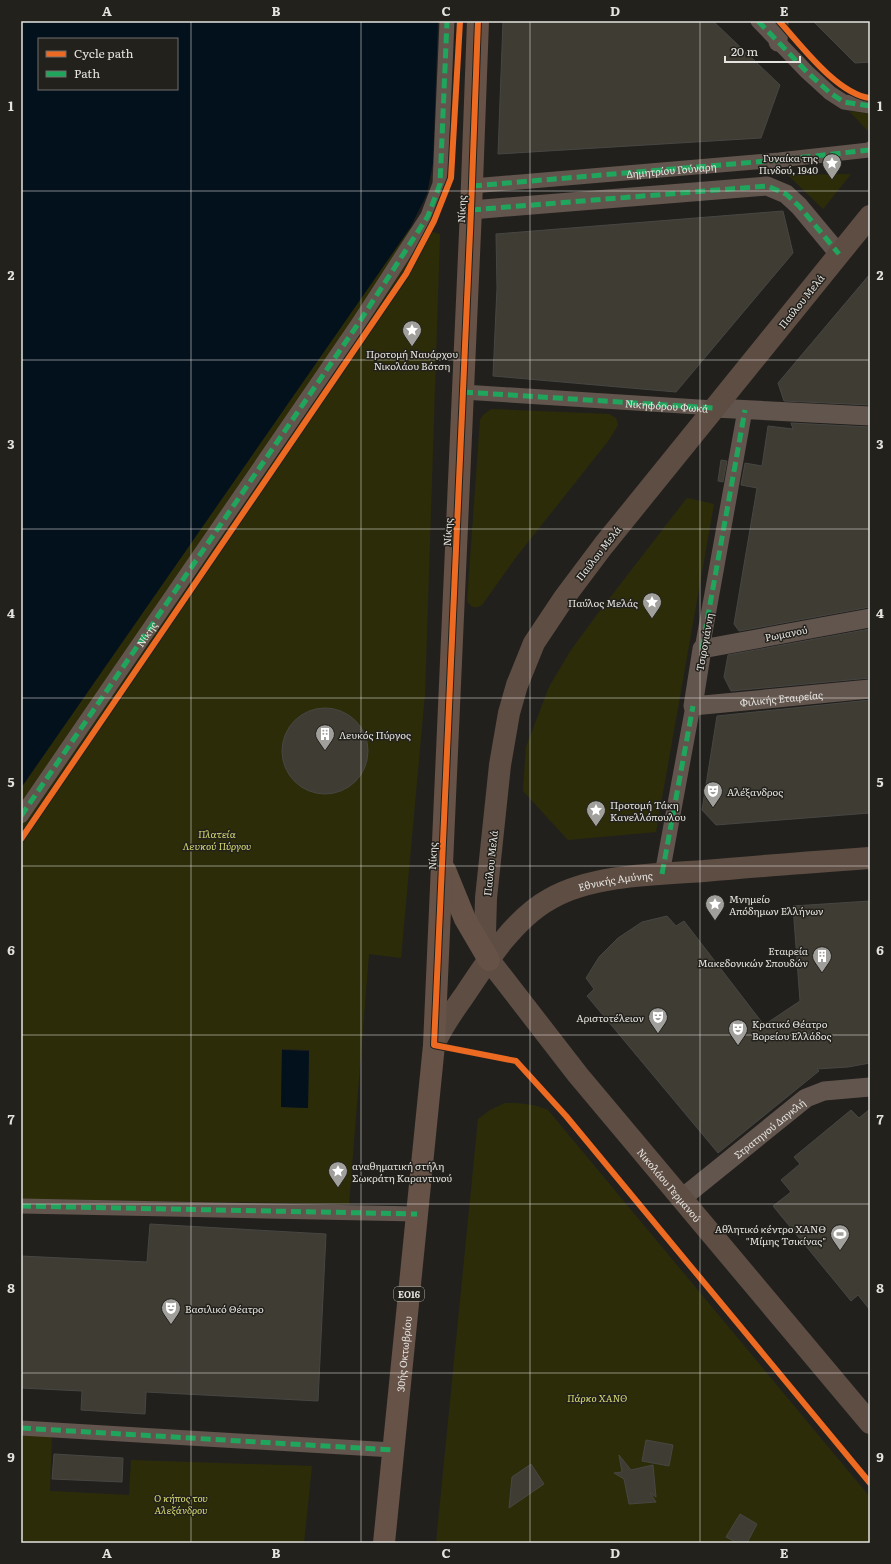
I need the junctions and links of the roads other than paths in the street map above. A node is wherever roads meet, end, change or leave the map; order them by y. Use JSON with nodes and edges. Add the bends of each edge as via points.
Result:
{"nodes":[{"id":1,"x":447,"y":21,"type":"edge"},
{"id":2,"x":478,"y":21,"type":"edge"},
{"id":3,"x":758,"y":21,"type":"edge"},
{"id":4,"x":779,"y":21,"type":"edge"},
{"id":5,"x":778,"y":42,"type":"junction"},
{"id":6,"x":870,"y":106,"type":"edge"},
{"id":7,"x":870,"y":149,"type":"edge"},
{"id":8,"x":472,"y":186,"type":"junction"},
{"id":9,"x":471,"y":210,"type":"junction"},
{"id":10,"x":870,"y":216,"type":"edge"},
{"id":11,"x":839,"y":254,"type":"junction"},
{"id":12,"x":463,"y":392,"type":"junction"},
{"id":13,"x":714,"y":408,"type":"junction"},
{"id":14,"x":745,"y":410,"type":"junction"},
{"id":15,"x":870,"y":416,"type":"edge"},
{"id":16,"x":870,"y":618,"type":"edge"},
{"id":17,"x":702,"y":649,"type":"junction"},
{"id":18,"x":870,"y":689,"type":"edge"},
{"id":19,"x":693,"y":706,"type":"junction"},
{"id":20,"x":21,"y":816,"type":"edge"},
{"id":21,"x":870,"y":858,"type":"edge"},
{"id":22,"x":442,"y":860,"type":"junction"},
{"id":23,"x":662,"y":874,"type":"junction"},
{"id":24,"x":489,"y":960,"type":"junction"},
{"id":25,"x":434,"y":1045,"type":"junction"},
{"id":26,"x":870,"y":1086,"type":"edge"},
{"id":27,"x":681,"y":1199,"type":"junction"},
{"id":28,"x":21,"y":1206,"type":"edge"},
{"id":29,"x":417,"y":1214,"type":"junction"},
{"id":30,"x":870,"y":1423,"type":"edge"},
{"id":31,"x":21,"y":1428,"type":"edge"},
{"id":32,"x":393,"y":1450,"type":"junction"},
{"id":33,"x":384,"y":1543,"type":"edge"}],
"edges":[{"from":1,"to":20,"type":"street","name":"Νίκης","via":[[440,184],[428,216],[358,324]]},
{"from":2,"to":8,"type":"main road","name":"Νίκης","number":"ΕΟ16"},
{"from":3,"to":5,"type":"street"},
{"from":4,"to":5,"type":"street"},
{"from":5,"to":6,"type":"street","via":[[830,94],[844,102]]},
{"from":7,"to":8,"type":"street","name":"Δημητρίου Γούναρη","via":[[778,160]]},
{"from":8,"to":9,"type":"main road","name":"Νίκης","number":"ΕΟ16"},
{"from":9,"to":11,"type":"street","via":[[767,186],[786,194],[799,206]]},
{"from":9,"to":12,"type":"main road","name":"Νίκης","number":"ΕΟ16"},
{"from":10,"to":11,"type":"main road","name":"Παύλου Μελά"},
{"from":11,"to":13,"type":"main road","name":"Παύλου Μελά"},
{"from":12,"to":13,"type":"street","name":"Νικηφόρου Φωκά"},
{"from":12,"to":22,"type":"main road","name":"Νίκης","number":"ΕΟ16"},
{"from":13,"to":14,"type":"street","name":"Νικηφόρου Φωκά"},
{"from":13,"to":24,"type":"main road","name":"Παύλου Μελά","via":[[579,576],[547,622],[525,663],[509,713],[500,765],[486,905],[485,933]]},
{"from":14,"to":15,"type":"street","name":"Νικηφόρου Φωκά"},
{"from":14,"to":17,"type":"street","name":"Τσιρογιάννη"},
{"from":16,"to":17,"type":"street","name":"Ρωμανού"},
{"from":17,"to":19,"type":"street","name":"Τσιρογιάννη"},
{"from":18,"to":19,"type":"street","name":"Φιλικής Εταιρείας"},
{"from":19,"to":23,"type":"street","name":"Τσιρογιάννη"},
{"from":21,"to":23,"type":"main road","name":"Εθνικής Αμύνης"},
{"from":22,"to":24,"type":"main road","via":[[460,909]]},
{"from":22,"to":25,"type":"main road","name":"Νίκης","number":"ΕΟ16"},
{"from":23,"to":24,"type":"main road","name":"Εθνικής Αμύνης","via":[[602,882],[548,899],[528,915]]},
{"from":24,"to":25,"type":"main road","name":"Εθνικής Αμύνης","via":[[454,1010]]},
{"from":24,"to":27,"type":"main road","name":"Νικολάου Γερμανού","via":[[578,1074]]},
{"from":25,"to":29,"type":"main road","name":"30ής Οκτωβρίου","number":"ΕΟ16"},
{"from":26,"to":27,"type":"street","name":"Στρατηγού Δαγκλή","via":[[824,1091],[806,1098]]},
{"from":27,"to":30,"type":"main road","name":"Νικολάου Γερμανού"},
{"from":28,"to":29,"type":"street"},
{"from":29,"to":32,"type":"main road","name":"30ής Οκτωβρίου","number":"ΕΟ16"},
{"from":31,"to":32,"type":"street"},
{"from":32,"to":33,"type":"main road","name":"30ής Οκτωβρίου","number":"ΕΟ16"}]}
